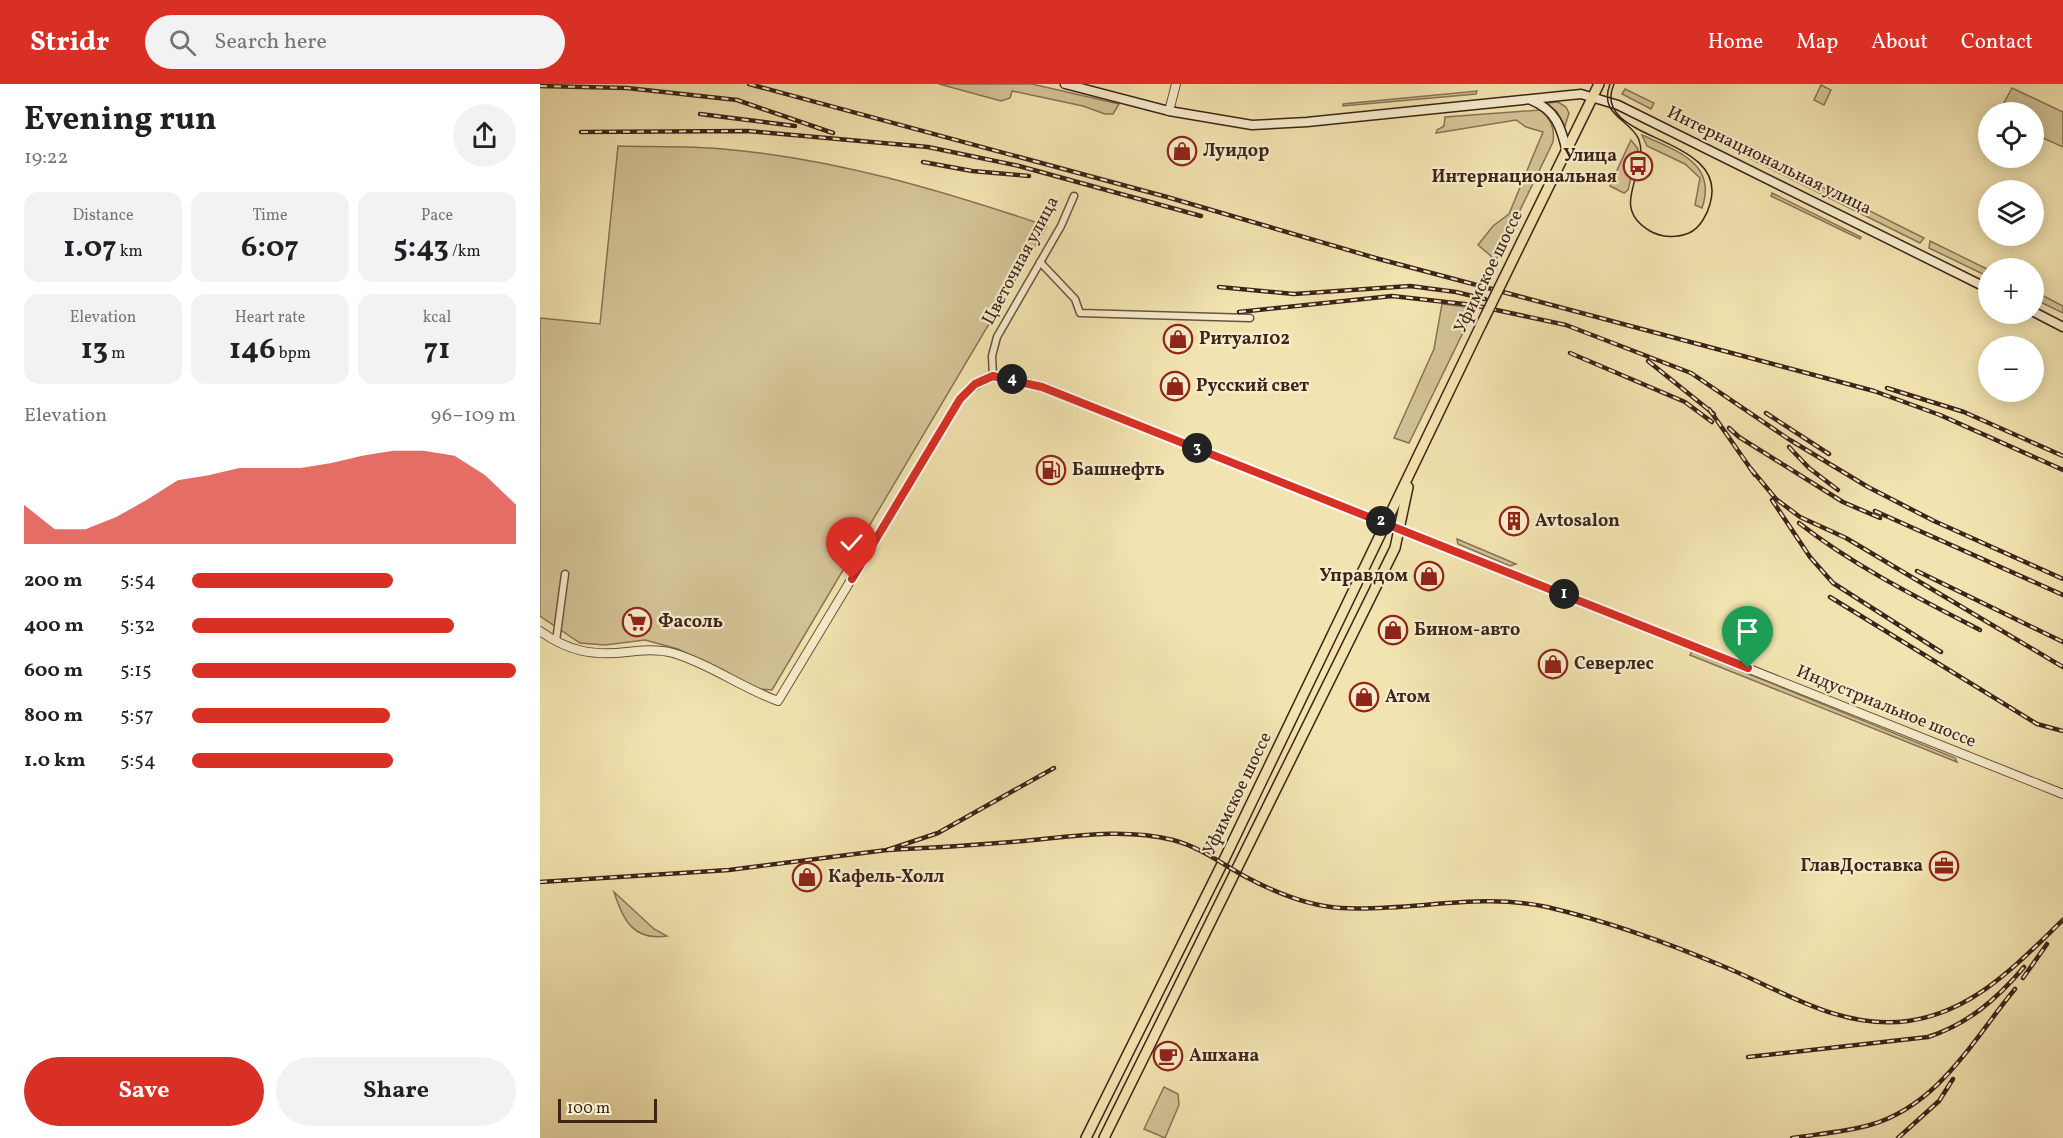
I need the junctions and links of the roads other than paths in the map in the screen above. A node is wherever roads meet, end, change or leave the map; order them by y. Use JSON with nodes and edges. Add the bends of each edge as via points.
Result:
{"nodes":[{"id":1,"x":1065,"y":84,"type":"edge"},
{"id":2,"x":1176,"y":84,"type":"edge"},
{"id":3,"x":1599,"y":84,"type":"edge"},
{"id":4,"x":1593,"y":96,"type":"junction"},
{"id":5,"x":1530,"y":100,"type":"junction"},
{"id":6,"x":1169,"y":111,"type":"junction"},
{"id":7,"x":1567,"y":152,"type":"junction"},
{"id":8,"x":1074,"y":196,"type":"dead end"},
{"id":9,"x":1040,"y":262,"type":"junction"},
{"id":10,"x":1978,"y":284,"type":"edge"},
{"id":11,"x":2044,"y":317,"type":"edge"},
{"id":12,"x":1250,"y":318,"type":"dead end"},
{"id":13,"x":2063,"y":327,"type":"edge"},
{"id":14,"x":993,"y":376,"type":"junction"},
{"id":15,"x":1414,"y":462,"type":"junction"},
{"id":16,"x":1387,"y":524,"type":"junction"},
{"id":17,"x":1397,"y":528,"type":"junction"},
{"id":18,"x":565,"y":574,"type":"dead end"},
{"id":19,"x":540,"y":631,"type":"edge"},
{"id":20,"x":556,"y":641,"type":"junction"},
{"id":21,"x":2063,"y":794,"type":"edge"},
{"id":22,"x":1086,"y":1138,"type":"edge"},
{"id":23,"x":1104,"y":1138,"type":"edge"}],
"edges":[{"from":1,"to":6,"type":"main road","name":"Интернациональная улица"},
{"from":2,"to":6,"type":"street"},
{"from":3,"to":4,"type":"main road","name":"Уфимское шоссе"},
{"from":4,"to":5,"type":"main road","name":"Интернациональная улица","via":[[1581,93]]},
{"from":4,"to":7,"type":"main road","name":"Уфимское шоссе"},
{"from":4,"to":10,"type":"main road","name":"Интернациональная улица"},
{"from":5,"to":6,"type":"main road","name":"Интернациональная улица","via":[[1252,125]]},
{"from":5,"to":7,"type":"main road","via":[[1556,117]]},
{"from":7,"to":15,"type":"main road","name":"Уфимское шоссе","bridge":true},
{"from":8,"to":9,"type":"street","name":"Цветочная улица"},
{"from":9,"to":12,"type":"street","via":[[1075,299],[1080,313]]},
{"from":9,"to":14,"type":"street","name":"Цветочная улица","via":[[997,337],[992,356]]},
{"from":11,"to":13,"type":"main road"},
{"from":14,"to":16,"type":"street","name":"Индустриальное шоссе","via":[[1042,387]]},
{"from":14,"to":20,"type":"street","via":[[975,384],[960,399],[778,701],[675,654],[654,650],[588,653]]},
{"from":15,"to":16,"type":"main road","name":"Уфимское шоссе"},
{"from":15,"to":17,"type":"main road","name":"Уфимское шоссе"},
{"from":16,"to":17,"type":"street","name":"Индустриальное шоссе"},
{"from":16,"to":22,"type":"main road","name":"Уфимское шоссе"},
{"from":17,"to":21,"type":"street","name":"Индустриальное шоссе"},
{"from":17,"to":23,"type":"main road","name":"Уфимское шоссе","via":[[1390,559]]},
{"from":18,"to":20,"type":"street"},
{"from":19,"to":20,"type":"street"}]}
